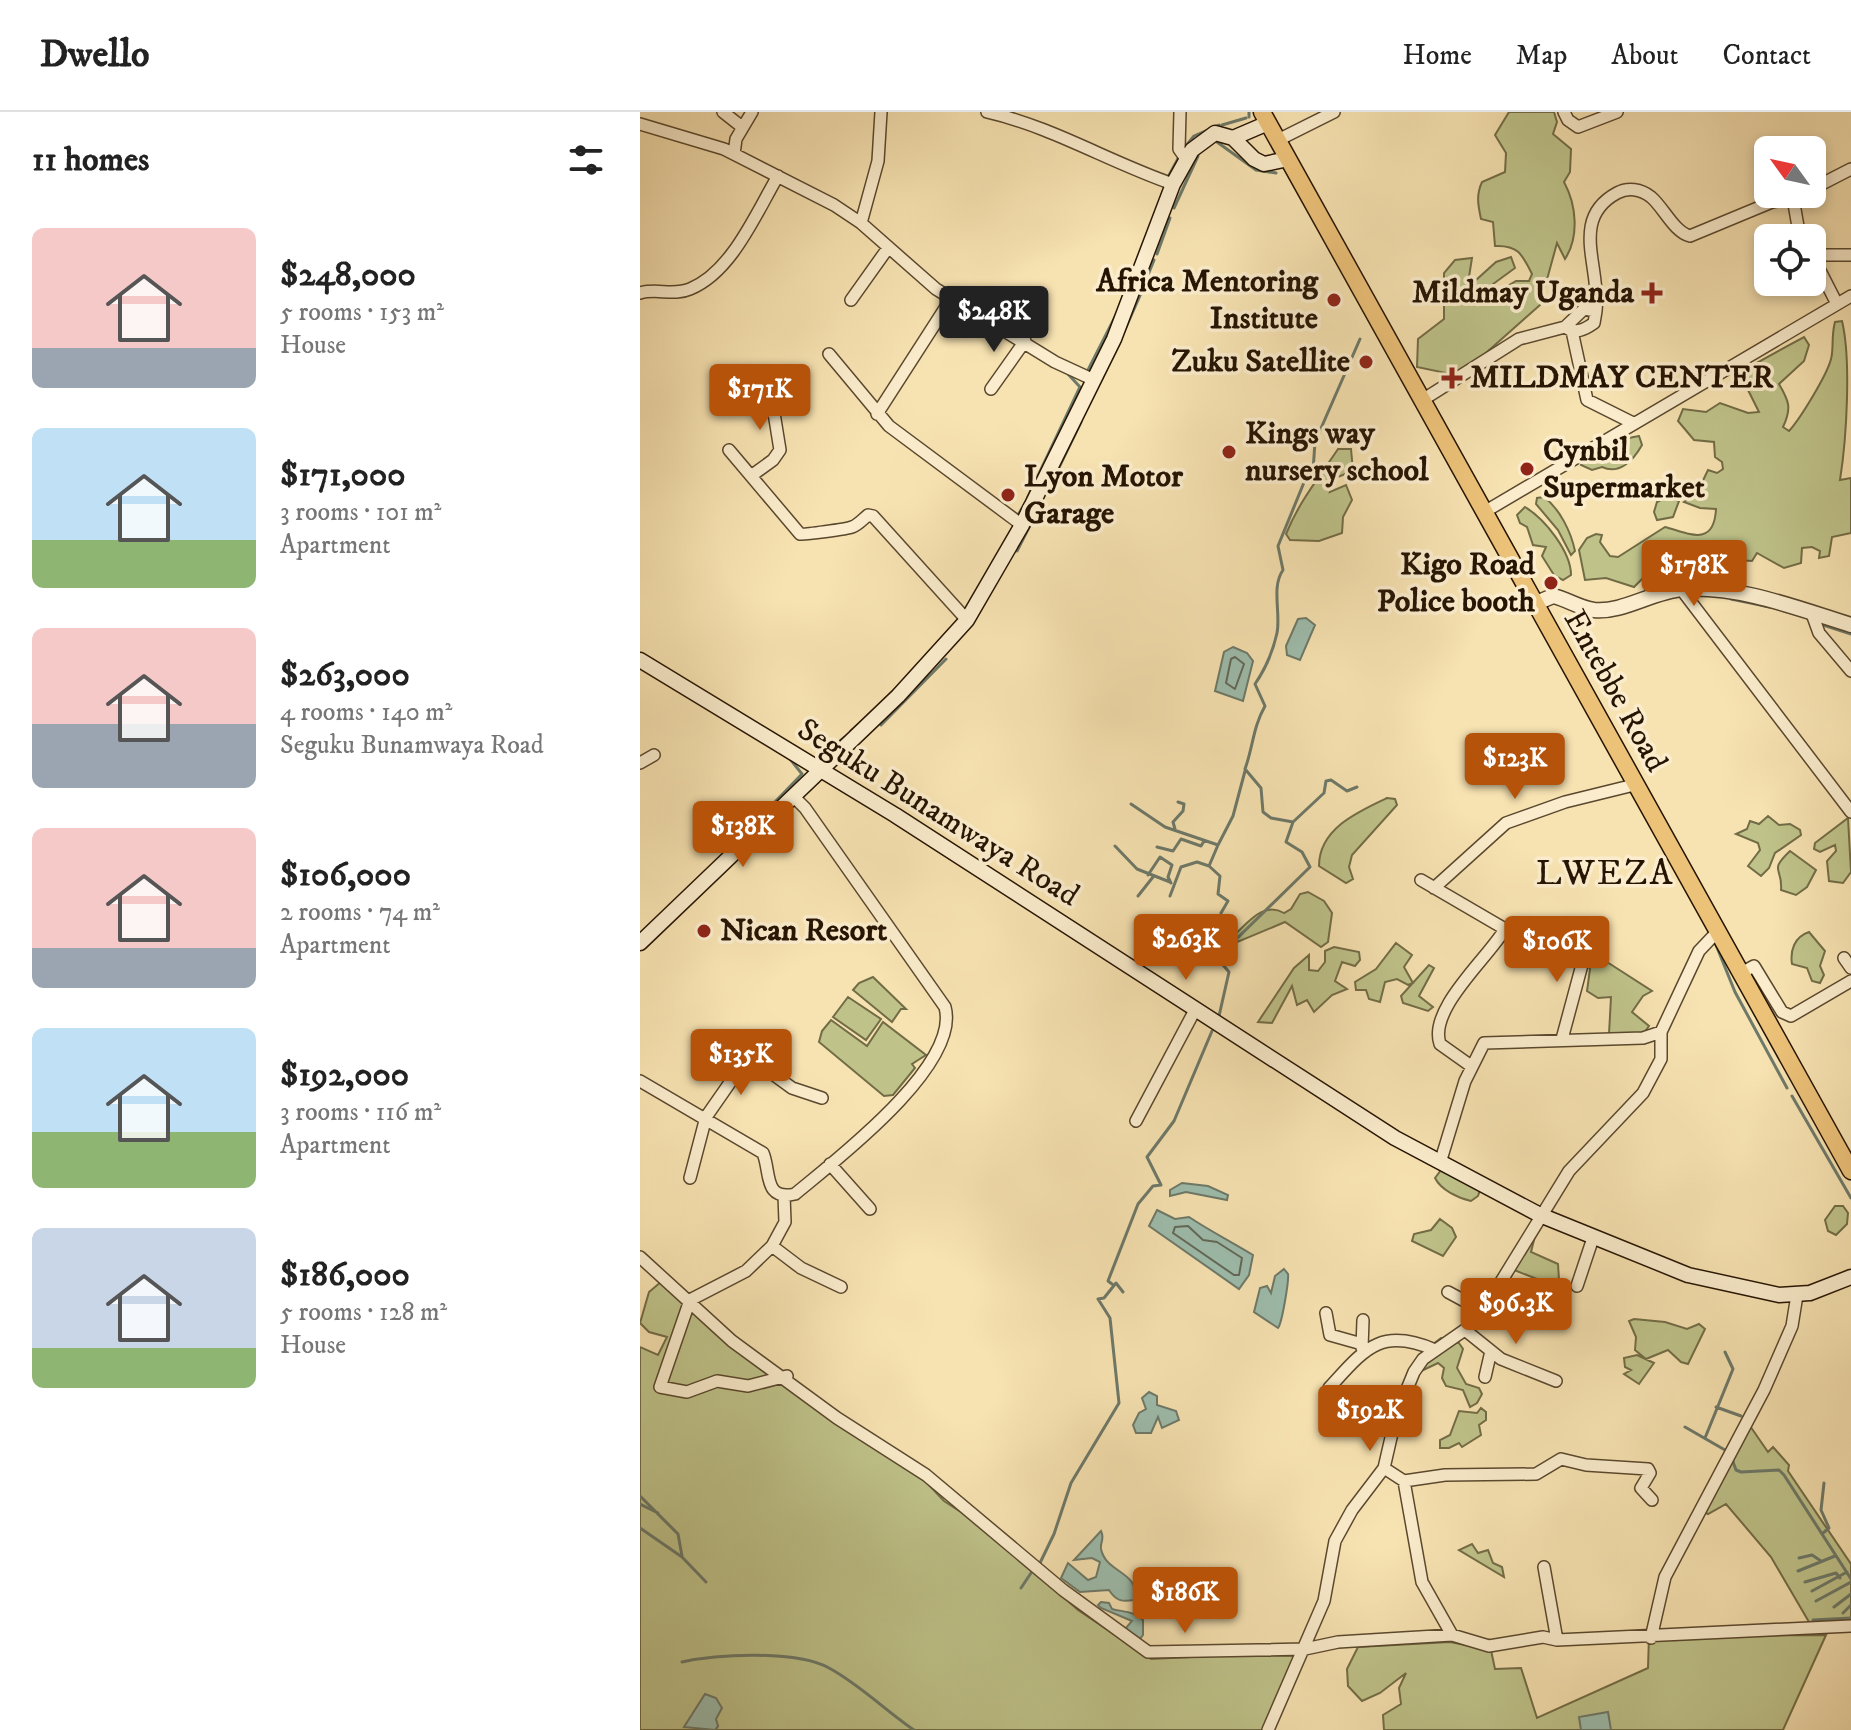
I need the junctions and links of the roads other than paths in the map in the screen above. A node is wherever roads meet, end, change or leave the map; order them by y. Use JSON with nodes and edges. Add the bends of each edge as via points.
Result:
{"nodes":[{"id":1,"x":723,"y":112,"type":"edge"},
{"id":2,"x":752,"y":112,"type":"edge"},
{"id":3,"x":881,"y":112,"type":"edge"},
{"id":4,"x":987,"y":112,"type":"edge"},
{"id":5,"x":1180,"y":112,"type":"edge"},
{"id":6,"x":1334,"y":112,"type":"edge"},
{"id":7,"x":1564,"y":112,"type":"edge"},
{"id":8,"x":1617,"y":112,"type":"edge"},
{"id":9,"x":1265,"y":118,"type":"edge"},
{"id":10,"x":640,"y":124,"type":"edge"},
{"id":11,"x":742,"y":127,"type":"junction"},
{"id":12,"x":1278,"y":140,"type":"junction"},
{"id":13,"x":1235,"y":141,"type":"junction"},
{"id":14,"x":734,"y":154,"type":"junction"},
{"id":15,"x":1186,"y":159,"type":"junction"},
{"id":16,"x":1288,"y":159,"type":"junction"},
{"id":17,"x":1851,"y":169,"type":"edge"},
{"id":18,"x":778,"y":176,"type":"junction"},
{"id":19,"x":1826,"y":182,"type":"edge"},
{"id":20,"x":1173,"y":184,"type":"junction"},
{"id":21,"x":1758,"y":208,"type":"edge"},
{"id":22,"x":861,"y":223,"type":"junction"},
{"id":23,"x":888,"y":248,"type":"junction"},
{"id":24,"x":1826,"y":255,"type":"edge"},
{"id":25,"x":1851,"y":255,"type":"edge"},
{"id":26,"x":1826,"y":282,"type":"edge"},
{"id":27,"x":640,"y":293,"type":"edge"},
{"id":28,"x":1851,"y":296,"type":"edge"},
{"id":29,"x":951,"y":299,"type":"junction"},
{"id":30,"x":851,"y":300,"type":"dead end"},
{"id":31,"x":1837,"y":304,"type":"junction"},
{"id":32,"x":1596,"y":311,"type":"junction"},
{"id":33,"x":1569,"y":329,"type":"junction"},
{"id":34,"x":1025,"y":341,"type":"junction"},
{"id":35,"x":829,"y":354,"type":"dead end"},
{"id":36,"x":1094,"y":380,"type":"junction"},
{"id":37,"x":991,"y":389,"type":"dead end"},
{"id":38,"x":1424,"y":399,"type":"junction"},
{"id":39,"x":779,"y":401,"type":"dead end"},
{"id":40,"x":877,"y":414,"type":"junction"},
{"id":41,"x":1633,"y":423,"type":"junction"},
{"id":42,"x":729,"y":450,"type":"dead end"},
{"id":43,"x":751,"y":476,"type":"junction"},
{"id":44,"x":1486,"y":511,"type":"junction"},
{"id":45,"x":1022,"y":525,"type":"junction"},
{"id":46,"x":1681,"y":589,"type":"junction"},
{"id":47,"x":1534,"y":604,"type":"junction"},
{"id":48,"x":1811,"y":611,"type":"junction"},
{"id":49,"x":967,"y":620,"type":"junction"},
{"id":50,"x":1851,"y":625,"type":"edge"},
{"id":51,"x":640,"y":660,"type":"edge"},
{"id":52,"x":1851,"y":671,"type":"edge"},
{"id":53,"x":654,"y":755,"type":"dead end"},
{"id":54,"x":640,"y":763,"type":"edge"},
{"id":55,"x":821,"y":770,"type":"junction"},
{"id":56,"x":1634,"y":785,"type":"junction"},
{"id":57,"x":793,"y":796,"type":"junction"},
{"id":58,"x":1851,"y":812,"type":"edge"},
{"id":59,"x":1421,"y":880,"type":"dead end"},
{"id":60,"x":1434,"y":888,"type":"junction"},
{"id":61,"x":1718,"y":931,"type":"junction"},
{"id":62,"x":640,"y":942,"type":"edge"},
{"id":63,"x":1592,"y":945,"type":"dead end"},
{"id":64,"x":1743,"y":972,"type":"junction"},
{"id":65,"x":1851,"y":981,"type":"edge"},
{"id":66,"x":1195,"y":1010,"type":"junction"},
{"id":67,"x":1661,"y":1032,"type":"junction"},
{"id":68,"x":1562,"y":1039,"type":"junction"},
{"id":69,"x":1471,"y":1066,"type":"junction"},
{"id":70,"x":640,"y":1081,"type":"edge"},
{"id":71,"x":822,"y":1098,"type":"dead end"},
{"id":72,"x":706,"y":1117,"type":"junction"},
{"id":73,"x":1136,"y":1121,"type":"dead end"},
{"id":74,"x":1440,"y":1163,"type":"junction"},
{"id":75,"x":830,"y":1164,"type":"junction"},
{"id":76,"x":1851,"y":1171,"type":"edge"},
{"id":77,"x":690,"y":1178,"type":"dead end"},
{"id":78,"x":784,"y":1195,"type":"junction"},
{"id":79,"x":870,"y":1209,"type":"dead end"},
{"id":80,"x":1540,"y":1215,"type":"junction"},
{"id":81,"x":1593,"y":1238,"type":"junction"},
{"id":82,"x":772,"y":1246,"type":"junction"},
{"id":83,"x":640,"y":1257,"type":"edge"},
{"id":84,"x":1851,"y":1277,"type":"edge"},
{"id":85,"x":1577,"y":1286,"type":"dead end"},
{"id":86,"x":841,"y":1287,"type":"dead end"},
{"id":87,"x":1448,"y":1292,"type":"dead end"},
{"id":88,"x":1797,"y":1295,"type":"junction"},
{"id":89,"x":690,"y":1300,"type":"junction"},
{"id":90,"x":1483,"y":1311,"type":"junction"},
{"id":91,"x":1326,"y":1313,"type":"dead end"},
{"id":92,"x":1363,"y":1320,"type":"dead end"},
{"id":93,"x":1465,"y":1330,"type":"junction"},
{"id":94,"x":1362,"y":1348,"type":"junction"},
{"id":95,"x":1435,"y":1350,"type":"junction"},
{"id":96,"x":1491,"y":1351,"type":"junction"},
{"id":97,"x":786,"y":1377,"type":"junction"},
{"id":98,"x":1485,"y":1377,"type":"dead end"},
{"id":99,"x":1556,"y":1381,"type":"dead end"},
{"id":100,"x":1329,"y":1388,"type":"dead end"},
{"id":101,"x":1384,"y":1468,"type":"junction"},
{"id":102,"x":1404,"y":1481,"type":"junction"},
{"id":103,"x":1652,"y":1500,"type":"dead end"},
{"id":104,"x":1544,"y":1567,"type":"dead end"},
{"id":105,"x":1851,"y":1626,"type":"edge"},
{"id":106,"x":1452,"y":1635,"type":"junction"},
{"id":107,"x":1651,"y":1638,"type":"junction"},
{"id":108,"x":1557,"y":1640,"type":"junction"},
{"id":109,"x":1305,"y":1649,"type":"junction"},
{"id":110,"x":1268,"y":1730,"type":"edge"}],
"edges":[{"from":1,"to":11,"type":"street"},
{"from":2,"to":11,"type":"street"},
{"from":3,"to":22,"type":"street","via":[[878,161]]},
{"from":4,"to":20,"type":"street","via":[[1054,132]]},
{"from":5,"to":15,"type":"street","via":[[1179,149]]},
{"from":6,"to":12,"type":"street"},
{"from":7,"to":8,"type":"street","via":[[1578,127]]},
{"from":9,"to":12,"type":"main road","name":"Entebbe Road"},
{"from":9,"to":13,"type":"main road"},
{"from":10,"to":14,"type":"street"},
{"from":11,"to":14,"type":"street"},
{"from":12,"to":16,"type":"main road","name":"Entebbe Road"},
{"from":13,"to":15,"type":"main road","via":[[1215,133]]},
{"from":13,"to":16,"type":"main road","via":[[1264,164]]},
{"from":14,"to":18,"type":"street"},
{"from":15,"to":20,"type":"main road"},
{"from":16,"to":38,"type":"main road","name":"Entebbe Road"},
{"from":17,"to":19,"type":"street"},
{"from":18,"to":22,"type":"street"},
{"from":18,"to":27,"type":"street","via":[[736,246],[706,279],[679,292]]},
{"from":20,"to":36,"type":"main road","via":[[1133,296]]},
{"from":21,"to":32,"type":"street","via":[[1690,236],[1639,190],[1622,190],[1599,202],[1590,236]]},
{"from":22,"to":23,"type":"street"},
{"from":23,"to":29,"type":"street"},
{"from":23,"to":30,"type":"street"},
{"from":24,"to":25,"type":"street"},
{"from":26,"to":31,"type":"street"},
{"from":28,"to":31,"type":"street"},
{"from":29,"to":34,"type":"street"},
{"from":29,"to":40,"type":"street"},
{"from":31,"to":41,"type":"street"},
{"from":32,"to":33,"type":"street","via":[[1584,309]]},
{"from":32,"to":33,"type":"street","via":[[1594,323],[1583,331]]},
{"from":33,"to":38,"type":"street","via":[[1519,339]]},
{"from":33,"to":41,"type":"street","via":[[1587,400]]},
{"from":34,"to":36,"type":"street"},
{"from":34,"to":37,"type":"street"},
{"from":35,"to":40,"type":"street"},
{"from":36,"to":45,"type":"main road"},
{"from":38,"to":44,"type":"main road","name":"Entebbe Road"},
{"from":39,"to":43,"type":"street","via":[[774,413],[780,450]]},
{"from":40,"to":45,"type":"street"},
{"from":41,"to":44,"type":"street"},
{"from":42,"to":43,"type":"street"},
{"from":43,"to":49,"type":"street","via":[[783,518],[805,536],[828,528],[849,529],[873,516]]},
{"from":44,"to":47,"type":"main road","name":"Entebbe Road"},
{"from":45,"to":49,"type":"main road"},
{"from":46,"to":47,"type":"main road","via":[[1612,609],[1595,610],[1553,596]]},
{"from":46,"to":48,"type":"main road","via":[[1707,589]]},
{"from":46,"to":58,"type":"street"},
{"from":47,"to":56,"type":"main road","name":"Entebbe Road"},
{"from":48,"to":50,"type":"main road"},
{"from":48,"to":52,"type":"street","via":[[1819,633]]},
{"from":49,"to":55,"type":"main road"},
{"from":51,"to":55,"type":"main road","name":"Seguku Bunamwaya Road"},
{"from":53,"to":54,"type":"street"},
{"from":55,"to":57,"type":"main road"},
{"from":55,"to":66,"type":"main road","name":"Seguku Bunamwaya Road"},
{"from":56,"to":60,"type":"street","via":[[1506,823]]},
{"from":56,"to":61,"type":"main road","name":"Entebbe Road"},
{"from":57,"to":62,"type":"main road"},
{"from":57,"to":75,"type":"street","via":[[931,985],[947,1016],[929,1066]]},
{"from":59,"to":60,"type":"street"},
{"from":60,"to":69,"type":"street","via":[[1505,929],[1448,1005],[1438,1027],[1440,1044]]},
{"from":61,"to":64,"type":"main road","name":"Entebbe Road"},
{"from":61,"to":67,"type":"street","via":[[1699,951]]},
{"from":63,"to":68,"type":"street"},
{"from":64,"to":65,"type":"street","via":[[1754,966],[1788,1016]]},
{"from":64,"to":76,"type":"main road","name":"Entebbe Road"},
{"from":66,"to":73,"type":"street"},
{"from":66,"to":74,"type":"main road","name":"Seguku Bunamwaya Road"},
{"from":67,"to":68,"type":"street","via":[[1643,1038]]},
{"from":67,"to":80,"type":"street","via":[[1661,1059],[1643,1093],[1579,1158]]},
{"from":68,"to":69,"type":"street","via":[[1488,1041]]},
{"from":69,"to":74,"type":"street"},
{"from":70,"to":72,"type":"street"},
{"from":71,"to":72,"type":"street","via":[[792,1088],[751,1059]]},
{"from":72,"to":77,"type":"street"},
{"from":72,"to":78,"type":"street","via":[[763,1153],[768,1184]]},
{"from":74,"to":80,"type":"main road","name":"Seguku Bunamwaya Road"},
{"from":75,"to":78,"type":"street","via":[[795,1194]]},
{"from":75,"to":79,"type":"street"},
{"from":78,"to":82,"type":"street","via":[[785,1222]]},
{"from":80,"to":81,"type":"main road","name":"Seguku Bunamwaya Road"},
{"from":80,"to":90,"type":"street"},
{"from":81,"to":85,"type":"street"},
{"from":81,"to":88,"type":"main road","name":"Seguku Bunamwaya Road","via":[[1688,1275]]},
{"from":82,"to":86,"type":"street","via":[[801,1268]]},
{"from":82,"to":89,"type":"street","via":[[746,1271]]},
{"from":83,"to":89,"type":"street"},
{"from":84,"to":88,"type":"main road","name":"Seguku Bunamwaya Road"},
{"from":87,"to":90,"type":"street"},
{"from":88,"to":107,"type":"street","via":[[1792,1326],[1764,1390],[1665,1577]]},
{"from":89,"to":97,"type":"street","via":[[714,1326]]},
{"from":89,"to":97,"type":"street","via":[[660,1387],[687,1392],[717,1381],[748,1386]]},
{"from":90,"to":93,"type":"street"},
{"from":91,"to":94,"type":"street","via":[[1330,1335]]},
{"from":92,"to":94,"type":"street"},
{"from":93,"to":95,"type":"street"},
{"from":93,"to":96,"type":"street"},
{"from":94,"to":95,"type":"street","via":[[1401,1339]]},
{"from":94,"to":100,"type":"street"},
{"from":95,"to":101,"type":"street","via":[[1405,1390]]},
{"from":96,"to":98,"type":"street"},
{"from":96,"to":99,"type":"street"},
{"from":97,"to":109,"type":"street","via":[[880,1448],[926,1475],[1063,1590],[1148,1652]]},
{"from":101,"to":102,"type":"street"},
{"from":101,"to":109,"type":"street","via":[[1335,1541],[1324,1601]]},
{"from":102,"to":103,"type":"street","via":[[1536,1474],[1561,1459],[1648,1469],[1641,1488]]},
{"from":102,"to":106,"type":"street","via":[[1422,1582]]},
{"from":104,"to":108,"type":"street"},
{"from":105,"to":107,"type":"street"},
{"from":106,"to":108,"type":"street","via":[[1489,1646],[1543,1637]]},
{"from":106,"to":109,"type":"street"},
{"from":107,"to":108,"type":"street"},
{"from":109,"to":110,"type":"street"}]}
